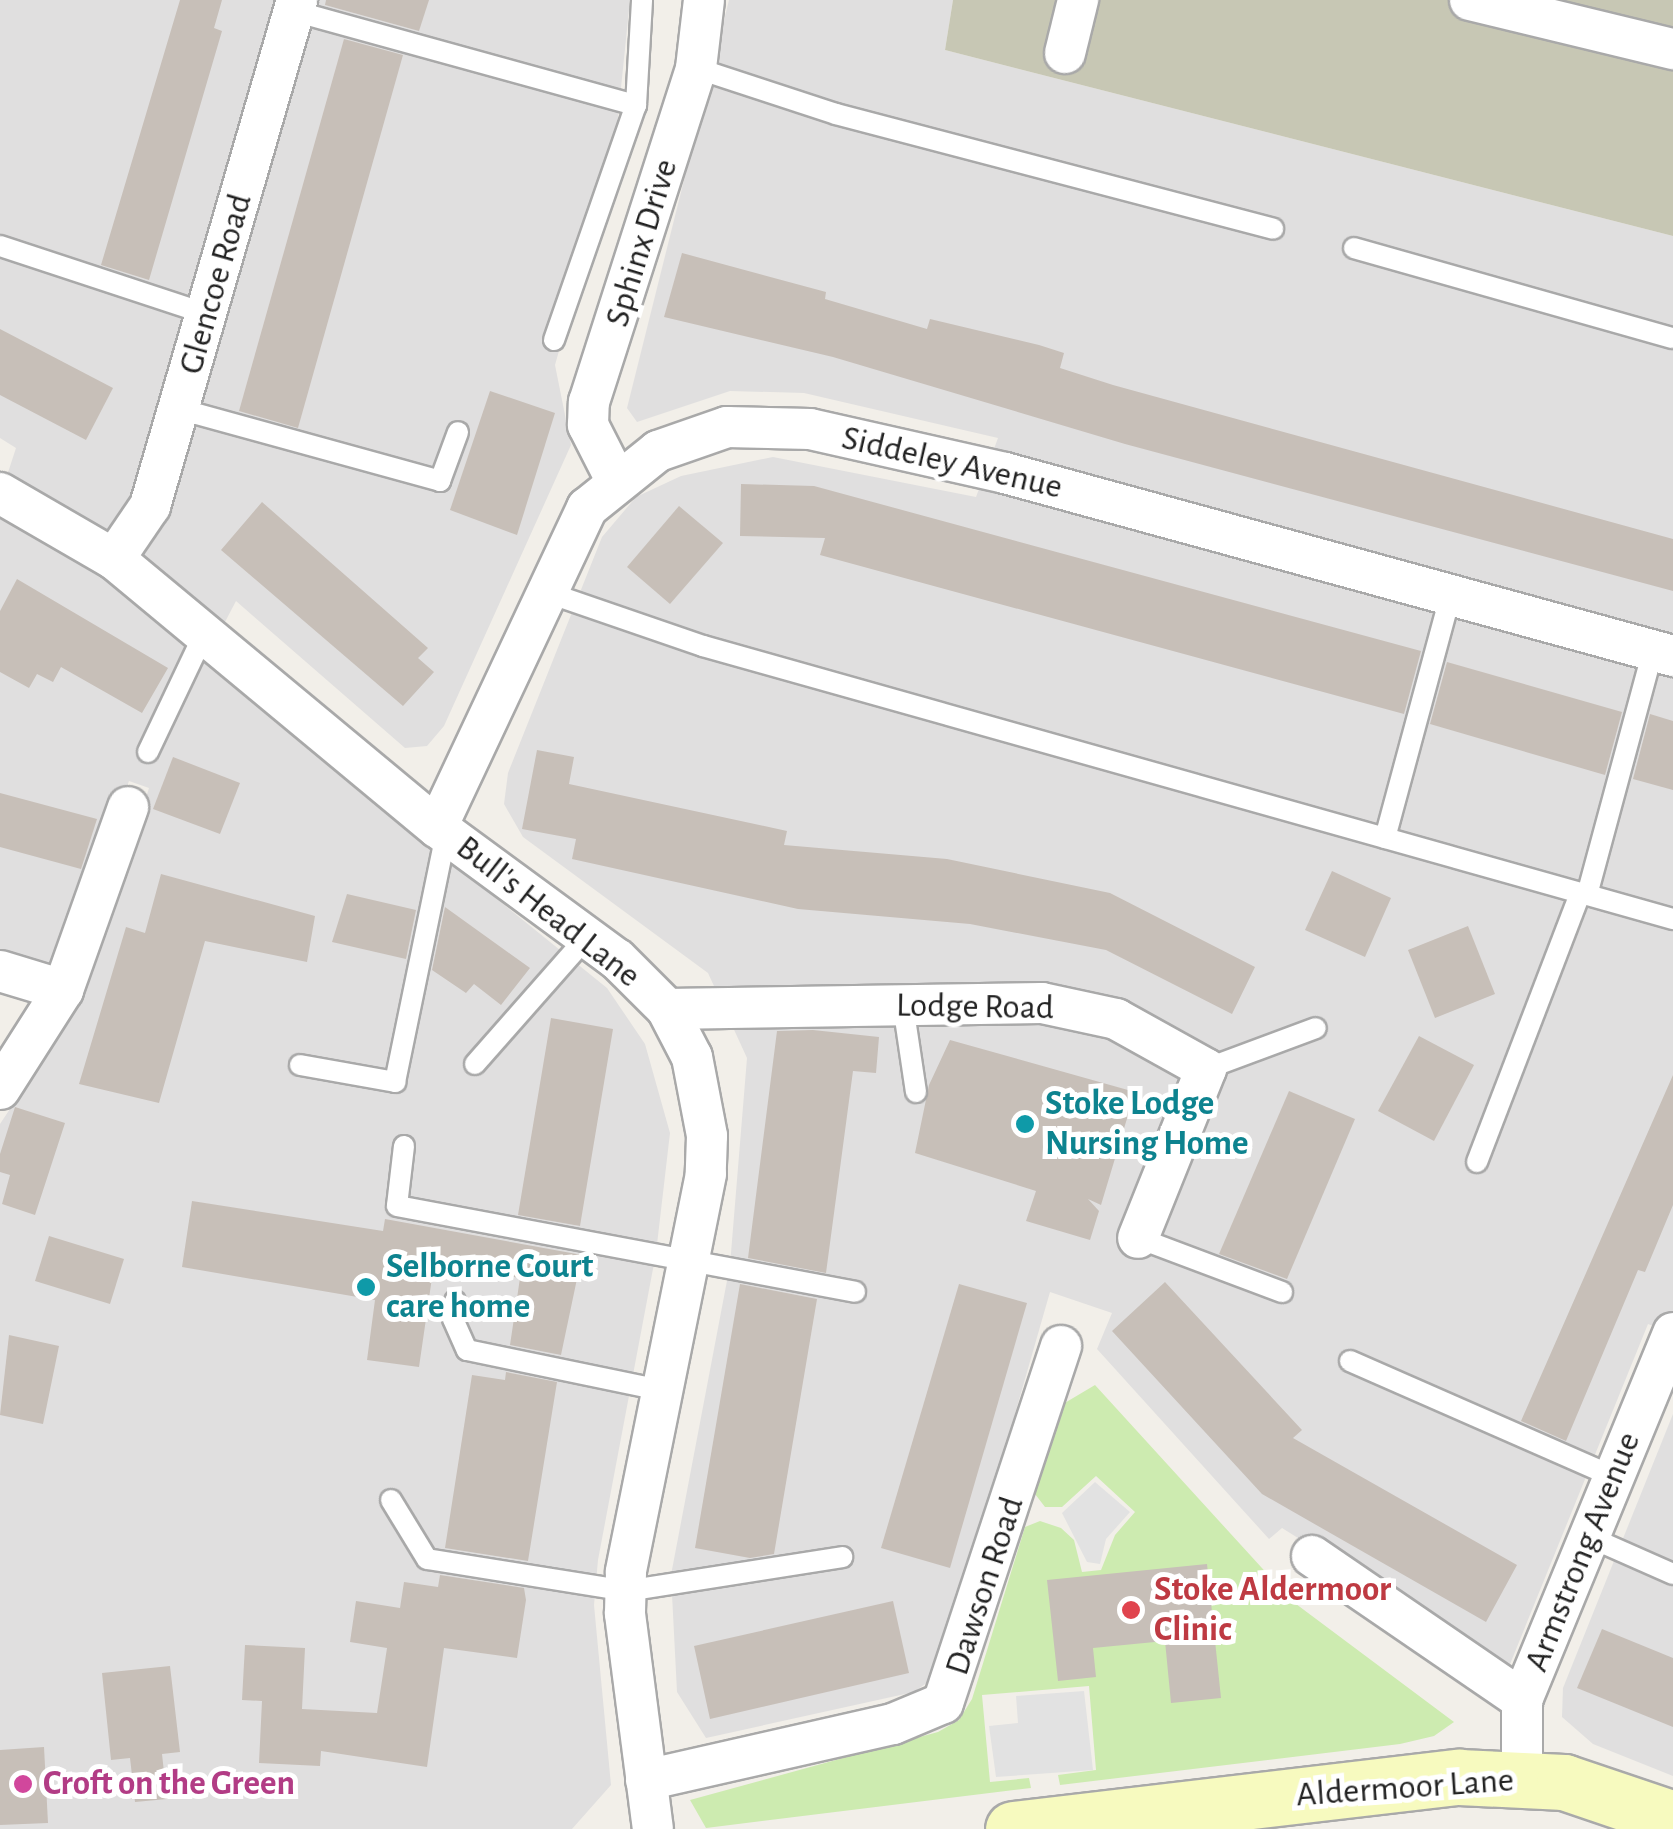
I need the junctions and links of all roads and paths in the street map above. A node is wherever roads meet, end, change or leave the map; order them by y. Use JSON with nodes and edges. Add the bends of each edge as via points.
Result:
{"nodes":[{"id":1,"x":642,"y":0,"type":"edge"},
{"id":2,"x":704,"y":0,"type":"edge"},
{"id":3,"x":1078,"y":0,"type":"edge"},
{"id":4,"x":1470,"y":0,"type":"edge"},
{"id":5,"x":296,"y":5,"type":"edge"},
{"id":6,"x":1673,"y":49,"type":"edge"},
{"id":7,"x":1065,"y":54,"type":"dead end"},
{"id":8,"x":696,"y":68,"type":"junction"},
{"id":9,"x":636,"y":105,"type":"junction"},
{"id":10,"x":1274,"y":229,"type":"dead end"},
{"id":11,"x":0,"y":246,"type":"edge"},
{"id":12,"x":1354,"y":248,"type":"dead end"},
{"id":13,"x":206,"y":314,"type":"junction"},
{"id":14,"x":1673,"y":338,"type":"edge"},
{"id":15,"x":554,"y":340,"type":"dead end"},
{"id":16,"x":179,"y":409,"type":"junction"},
{"id":17,"x":458,"y":432,"type":"dead end"},
{"id":18,"x":616,"y":480,"type":"junction"},
{"id":19,"x":0,"y":493,"type":"edge"},
{"id":20,"x":114,"y":559,"type":"junction"},
{"id":21,"x":546,"y":592,"type":"junction"},
{"id":22,"x":1451,"y":593,"type":"junction"},
{"id":23,"x":204,"y":634,"type":"junction"},
{"id":24,"x":1663,"y":653,"type":"edge"},
{"id":25,"x":148,"y":752,"type":"dead end"},
{"id":26,"x":128,"y":807,"type":"dead end"},
{"id":27,"x":442,"y":830,"type":"junction"},
{"id":28,"x":1385,"y":838,"type":"junction"},
{"id":29,"x":1583,"y":894,"type":"junction"},
{"id":30,"x":1673,"y":920,"type":"edge"},
{"id":31,"x":587,"y":936,"type":"junction"},
{"id":32,"x":0,"y":972,"type":"edge"},
{"id":33,"x":63,"y":990,"type":"junction"},
{"id":34,"x":903,"y":1005,"type":"junction"},
{"id":35,"x":668,"y":1009,"type":"junction"},
{"id":36,"x":1316,"y":1028,"type":"dead end"},
{"id":37,"x":300,"y":1064,"type":"dead end"},
{"id":38,"x":475,"y":1064,"type":"dead end"},
{"id":39,"x":1206,"y":1069,"type":"junction"},
{"id":40,"x":0,"y":1089,"type":"edge"},
{"id":41,"x":916,"y":1092,"type":"dead end"},
{"id":42,"x":404,"y":1146,"type":"dead end"},
{"id":43,"x":1478,"y":1162,"type":"dead end"},
{"id":44,"x":1138,"y":1238,"type":"joint"},
{"id":45,"x":688,"y":1258,"type":"junction"},
{"id":46,"x":855,"y":1292,"type":"dead end"},
{"id":47,"x":1282,"y":1292,"type":"dead end"},
{"id":48,"x":455,"y":1300,"type":"dead end"},
{"id":49,"x":1673,"y":1332,"type":"edge"},
{"id":50,"x":1062,"y":1346,"type":"dead end"},
{"id":51,"x":1350,"y":1362,"type":"dead end"},
{"id":52,"x":661,"y":1390,"type":"junction"},
{"id":53,"x":1614,"y":1478,"type":"junction"},
{"id":54,"x":391,"y":1500,"type":"dead end"},
{"id":55,"x":1589,"y":1538,"type":"junction"},
{"id":56,"x":1312,"y":1556,"type":"dead end"},
{"id":57,"x":842,"y":1557,"type":"dead end"},
{"id":58,"x":1673,"y":1574,"type":"edge"},
{"id":59,"x":626,"y":1591,"type":"junction"},
{"id":60,"x":1522,"y":1700,"type":"junction"},
{"id":61,"x":1522,"y":1776,"type":"junction"},
{"id":62,"x":646,"y":1780,"type":"junction"},
{"id":63,"x":1673,"y":1819,"type":"edge"},
{"id":64,"x":653,"y":1829,"type":"edge"},
{"id":65,"x":1013,"y":1829,"type":"edge"}],
"edges":[{"from":1,"to":9,"type":"lane"},
{"from":2,"to":8,"type":"street","name":"Sphinx Drive"},
{"from":3,"to":7,"type":"street"},
{"from":4,"to":6,"type":"street"},
{"from":5,"to":9,"type":"lane"},
{"from":5,"to":13,"type":"street","name":"Glencoe Road"},
{"from":8,"to":10,"type":"lane","via":[[836,114]]},
{"from":8,"to":18,"type":"street","name":"Sphinx Drive","via":[[589,402],[588,425]]},
{"from":9,"to":15,"type":"lane"},
{"from":11,"to":13,"type":"lane"},
{"from":12,"to":14,"type":"lane"},
{"from":13,"to":16,"type":"street","name":"Glencoe Road"},
{"from":16,"to":17,"type":"lane","via":[[440,481]]},
{"from":16,"to":20,"type":"street","name":"Glencoe Road","via":[[150,506]]},
{"from":18,"to":21,"type":"street","name":"Siddeley Avenue","via":[[588,508]]},
{"from":18,"to":22,"type":"street","name":"Siddeley Avenue","via":[[690,436],[726,427],[810,430],[1004,472]]},
{"from":19,"to":20,"type":"street","name":"Bull's Head Lane"},
{"from":20,"to":23,"type":"street","name":"Bull's Head Lane"},
{"from":21,"to":27,"type":"street","name":"Siddeley Avenue"},
{"from":21,"to":28,"type":"lane","via":[[704,646]]},
{"from":22,"to":24,"type":"street","name":"Siddeley Avenue"},
{"from":22,"to":28,"type":"lane"},
{"from":23,"to":25,"type":"lane"},
{"from":23,"to":27,"type":"street","name":"Bull's Head Lane"},
{"from":24,"to":29,"type":"lane"},
{"from":26,"to":33,"type":"street"},
{"from":27,"to":31,"type":"street","name":"Bull's Head Lane"},
{"from":27,"to":37,"type":"lane","via":[[395,1082]]},
{"from":28,"to":29,"type":"lane"},
{"from":29,"to":30,"type":"lane"},
{"from":29,"to":43,"type":"lane"},
{"from":31,"to":35,"type":"street","name":"Bull's Head Lane"},
{"from":31,"to":38,"type":"lane"},
{"from":32,"to":33,"type":"street"},
{"from":33,"to":40,"type":"street"},
{"from":34,"to":35,"type":"street","name":"Lodge Road"},
{"from":34,"to":39,"type":"street","name":"Lodge Road","via":[[1042,1003],[1116,1020]]},
{"from":34,"to":41,"type":"lane"},
{"from":35,"to":45,"type":"street","name":"Bull's Head Lane","via":[[692,1057],[707,1136]]},
{"from":36,"to":39,"type":"lane"},
{"from":39,"to":44,"type":"street"},
{"from":42,"to":45,"type":"lane","via":[[397,1206]]},
{"from":44,"to":47,"type":"lane"},
{"from":45,"to":46,"type":"lane"},
{"from":45,"to":52,"type":"street","name":"Bull's Head Lane"},
{"from":48,"to":52,"type":"lane","via":[[453,1320],[467,1350]]},
{"from":49,"to":53,"type":"street","name":"Armstrong Avenue"},
{"from":50,"to":62,"type":"street","name":"Dawson Road","via":[[943,1703],[893,1724]]},
{"from":51,"to":53,"type":"lane"},
{"from":52,"to":59,"type":"street","name":"Bull's Head Lane"},
{"from":53,"to":55,"type":"street","name":"Armstrong Avenue"},
{"from":54,"to":59,"type":"lane","via":[[427,1559]]},
{"from":55,"to":58,"type":"lane"},
{"from":55,"to":60,"type":"street","name":"Armstrong Avenue"},
{"from":56,"to":60,"type":"street"},
{"from":57,"to":59,"type":"lane"},
{"from":59,"to":62,"type":"street","name":"Bull's Head Lane"},
{"from":60,"to":61,"type":"street","name":"Armstrong Avenue"},
{"from":61,"to":63,"type":"street","name":"Aldermoor Lane","via":[[1564,1782]]},
{"from":61,"to":65,"type":"street","name":"Aldermoor Lane","via":[[1458,1777]]},
{"from":62,"to":64,"type":"street","name":"Bull's Head Lane"}]}
